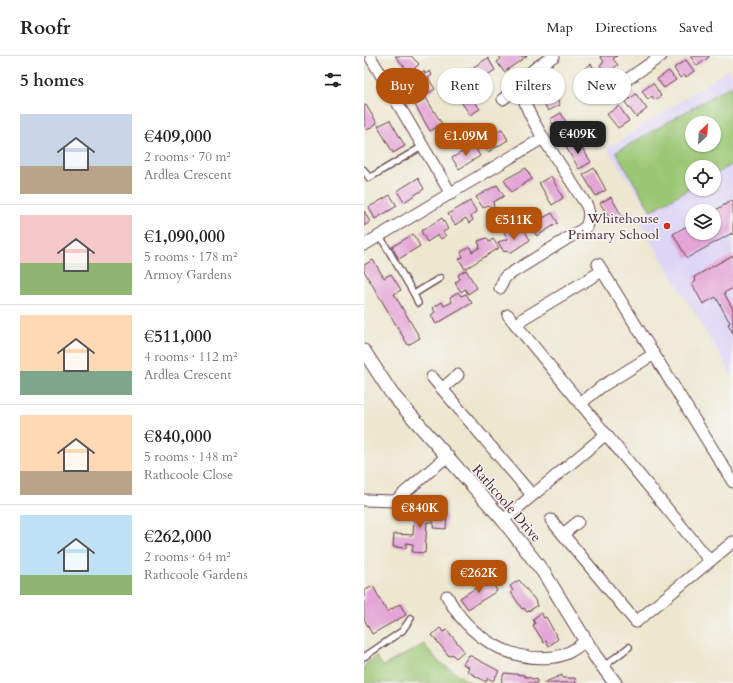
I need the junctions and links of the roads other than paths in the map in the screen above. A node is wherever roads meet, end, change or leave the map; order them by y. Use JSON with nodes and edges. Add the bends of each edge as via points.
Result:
{"nodes":[{"id":1,"x":554,"y":56,"type":"edge"},
{"id":2,"x":661,"y":56,"type":"edge"},
{"id":3,"x":371,"y":58,"type":"dead end"},
{"id":4,"x":536,"y":68,"type":"edge"},
{"id":5,"x":631,"y":77,"type":"edge"},
{"id":6,"x":525,"y":104,"type":"edge"},
{"id":7,"x":543,"y":138,"type":"junction"},
{"id":8,"x":424,"y":146,"type":"junction"},
{"id":9,"x":364,"y":170,"type":"edge"},
{"id":10,"x":452,"y":194,"type":"junction"},
{"id":11,"x":380,"y":236,"type":"junction"},
{"id":12,"x":364,"y":245,"type":"edge"},
{"id":13,"x":440,"y":278,"type":"dead end"},
{"id":14,"x":500,"y":288,"type":"dead end"},
{"id":15,"x":414,"y":294,"type":"junction"},
{"id":16,"x":418,"y":303,"type":"dead end"},
{"id":17,"x":508,"y":315,"type":"dead end"},
{"id":18,"x":516,"y":325,"type":"junction"},
{"id":19,"x":364,"y":351,"type":"edge"},
{"id":20,"x":654,"y":354,"type":"junction"},
{"id":21,"x":458,"y":375,"type":"dead end"},
{"id":22,"x":432,"y":377,"type":"dead end"},
{"id":23,"x":442,"y":389,"type":"junction"},
{"id":24,"x":580,"y":404,"type":"junction"},
{"id":25,"x":605,"y":435,"type":"junction"},
{"id":26,"x":446,"y":457,"type":"junction"},
{"id":27,"x":733,"y":482,"type":"edge"},
{"id":28,"x":532,"y":495,"type":"junction"},
{"id":29,"x":364,"y":500,"type":"edge"},
{"id":30,"x":503,"y":520,"type":"junction"},
{"id":31,"x":551,"y":520,"type":"dead end"},
{"id":32,"x":578,"y":522,"type":"dead end"},
{"id":33,"x":563,"y":534,"type":"junction"},
{"id":34,"x":733,"y":542,"type":"edge"},
{"id":35,"x":710,"y":561,"type":"junction"},
{"id":36,"x":447,"y":596,"type":"dead end"},
{"id":37,"x":411,"y":618,"type":"dead end"},
{"id":38,"x":586,"y":642,"type":"junction"},
{"id":39,"x":629,"y":647,"type":"dead end"},
{"id":40,"x":364,"y":657,"type":"edge"},
{"id":41,"x":603,"y":667,"type":"junction"},
{"id":42,"x":615,"y":683,"type":"edge"}],
"edges":[{"from":1,"to":4,"type":"street"},
{"from":2,"to":5,"type":"street"},
{"from":3,"to":8,"type":"street"},
{"from":6,"to":7,"type":"street"},
{"from":7,"to":10,"type":"street"},
{"from":7,"to":14,"type":"street","via":[[587,206],[589,220],[586,227],[505,277]]},
{"from":8,"to":9,"type":"lane","via":[[369,178]]},
{"from":8,"to":10,"type":"street"},
{"from":10,"to":11,"type":"street"},
{"from":11,"to":12,"type":"street"},
{"from":11,"to":15,"type":"lane"},
{"from":13,"to":15,"type":"lane"},
{"from":15,"to":16,"type":"lane"},
{"from":17,"to":18,"type":"street"},
{"from":18,"to":20,"type":"street","via":[[600,268]]},
{"from":18,"to":24,"type":"street"},
{"from":19,"to":26,"type":"street","name":"Rathcoole Drive","via":[[392,394]]},
{"from":20,"to":24,"type":"street","via":[[601,387]]},
{"from":20,"to":27,"type":"street"},
{"from":21,"to":23,"type":"street"},
{"from":22,"to":23,"type":"street"},
{"from":23,"to":28,"type":"street"},
{"from":24,"to":25,"type":"street"},
{"from":25,"to":28,"type":"street"},
{"from":25,"to":35,"type":"street"},
{"from":26,"to":29,"type":"street","via":[[395,501]]},
{"from":26,"to":30,"type":"street","name":"Rathcoole Drive"},
{"from":28,"to":30,"type":"street"},
{"from":30,"to":38,"type":"street","name":"Rathcoole Drive","via":[[544,573]]},
{"from":31,"to":33,"type":"street"},
{"from":32,"to":33,"type":"street"},
{"from":33,"to":35,"type":"street","via":[[636,622]]},
{"from":34,"to":35,"type":"street"},
{"from":36,"to":38,"type":"street","via":[[475,634],[494,646],[518,655],[536,658],[555,657],[570,652]]},
{"from":37,"to":40,"type":"lane","via":[[402,631]]},
{"from":38,"to":41,"type":"street","name":"Rathcoole Drive"},
{"from":39,"to":41,"type":"lane"},
{"from":41,"to":42,"type":"street","name":"Rathcoole Drive"}]}
